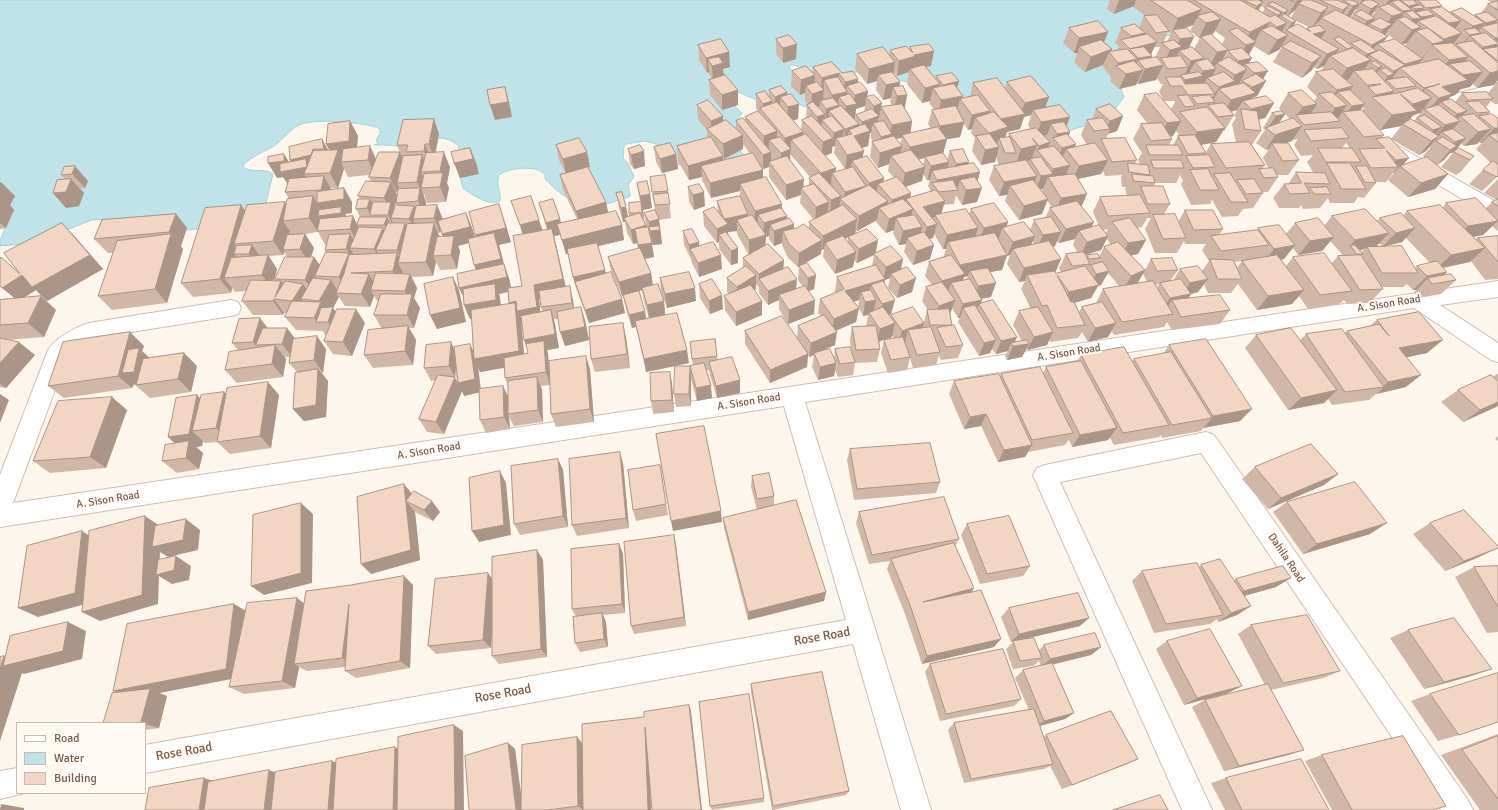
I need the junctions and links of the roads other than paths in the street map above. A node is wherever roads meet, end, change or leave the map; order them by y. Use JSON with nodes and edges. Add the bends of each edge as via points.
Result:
{"nodes":[{"id":1,"x":1498,"y":88,"type":"edge"},
{"id":2,"x":1498,"y":211,"type":"edge"},
{"id":3,"x":1498,"y":289,"type":"edge"},
{"id":4,"x":1417,"y":300,"type":"junction"},
{"id":5,"x":231,"y":308,"type":"dead end"},
{"id":6,"x":1498,"y":354,"type":"edge"},
{"id":7,"x":792,"y":396,"type":"junction"},
{"id":8,"x":0,"y":505,"type":"edge"},
{"id":9,"x":0,"y":516,"type":"edge"},
{"id":10,"x":862,"y":630,"type":"junction"},
{"id":11,"x":146,"y":759,"type":"edge"},
{"id":12,"x":16,"y":782,"type":"edge"},
{"id":13,"x":0,"y":786,"type":"edge"},
{"id":14,"x":916,"y":810,"type":"edge"},
{"id":15,"x":1197,"y":810,"type":"edge"},
{"id":16,"x":1458,"y":810,"type":"edge"}],
"edges":[{"from":1,"to":2,"type":"street","via":[[1442,103],[1442,110],[1374,139]]},
{"from":3,"to":4,"type":"street","name":"A. Sison Road"},
{"from":4,"to":6,"type":"street"},
{"from":4,"to":7,"type":"street","name":"A. Sison Road"},
{"from":5,"to":8,"type":"street","via":[[89,331],[59,350]]},
{"from":7,"to":9,"type":"street","name":"A. Sison Road"},
{"from":7,"to":10,"type":"street"},
{"from":10,"to":11,"type":"street","name":"Rose Road"},
{"from":10,"to":14,"type":"street"},
{"from":12,"to":13,"type":"street"},
{"from":15,"to":16,"type":"street","name":"Dahila Road","via":[[1045,475],[1206,442]]}]}
